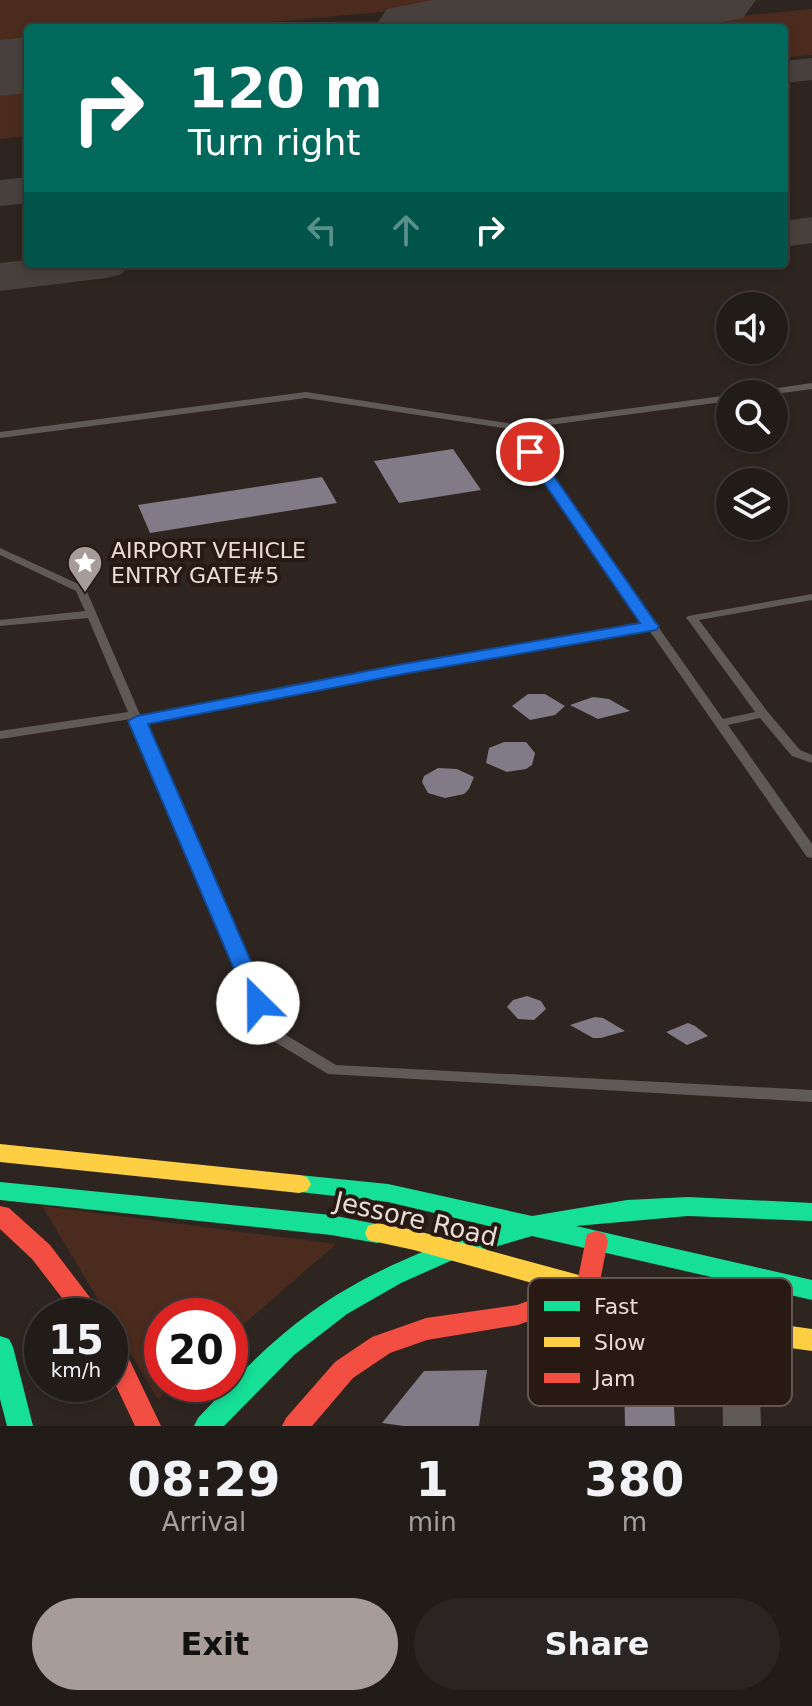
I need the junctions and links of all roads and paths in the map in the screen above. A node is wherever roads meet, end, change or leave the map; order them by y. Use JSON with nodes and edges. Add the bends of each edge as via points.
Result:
{"nodes":[{"id":1,"x":812,"y":386,"type":"edge"},
{"id":2,"x":788,"y":389,"type":"edge"},
{"id":3,"x":716,"y":400,"type":"edge"},
{"id":4,"x":513,"y":427,"type":"junction"},
{"id":5,"x":0,"y":435,"type":"edge"},
{"id":6,"x":0,"y":551,"type":"edge"},
{"id":7,"x":812,"y":597,"type":"edge"},
{"id":8,"x":92,"y":614,"type":"junction"},
{"id":9,"x":0,"y":623,"type":"edge"},
{"id":10,"x":650,"y":626,"type":"junction"},
{"id":11,"x":763,"y":714,"type":"junction"},
{"id":12,"x":136,"y":718,"type":"junction"},
{"id":13,"x":720,"y":723,"type":"junction"},
{"id":14,"x":0,"y":735,"type":"edge"},
{"id":15,"x":812,"y":759,"type":"edge"},
{"id":16,"x":812,"y":854,"type":"edge"},
{"id":17,"x":812,"y":1096,"type":"edge"},
{"id":18,"x":0,"y":1153,"type":"edge"},
{"id":19,"x":0,"y":1191,"type":"edge"},
{"id":20,"x":812,"y":1212,"type":"edge"},
{"id":21,"x":0,"y":1215,"type":"edge"},
{"id":22,"x":596,"y":1241,"type":"junction"},
{"id":23,"x":549,"y":1278,"type":"edge"},
{"id":24,"x":590,"y":1278,"type":"edge"},
{"id":25,"x":759,"y":1278,"type":"edge"},
{"id":26,"x":792,"y":1285,"type":"edge"},
{"id":27,"x":812,"y":1290,"type":"edge"},
{"id":28,"x":77,"y":1298,"type":"edge"},
{"id":29,"x":528,"y":1312,"type":"edge"},
{"id":30,"x":792,"y":1337,"type":"edge"},
{"id":31,"x":812,"y":1340,"type":"edge"},
{"id":32,"x":0,"y":1347,"type":"edge"},
{"id":33,"x":128,"y":1384,"type":"edge"},
{"id":34,"x":742,"y":1406,"type":"edge"},
{"id":35,"x":20,"y":1426,"type":"edge"},
{"id":36,"x":148,"y":1426,"type":"edge"},
{"id":37,"x":207,"y":1426,"type":"edge"},
{"id":38,"x":295,"y":1426,"type":"edge"},
{"id":39,"x":742,"y":1426,"type":"edge"}],
"edges":[{"from":1,"to":2,"type":"lane"},
{"from":3,"to":4,"type":"lane"},
{"from":4,"to":5,"type":"lane","via":[[306,395]]},
{"from":4,"to":10,"type":"lane"},
{"from":6,"to":8,"type":"lane","via":[[81,589]]},
{"from":7,"to":11,"type":"lane","via":[[692,618]]},
{"from":8,"to":9,"type":"lane"},
{"from":8,"to":12,"type":"lane"},
{"from":10,"to":12,"type":"lane"},
{"from":10,"to":13,"type":"lane"},
{"from":11,"to":13,"type":"lane"},
{"from":11,"to":15,"type":"lane","via":[[796,753]]},
{"from":12,"to":14,"type":"lane"},
{"from":12,"to":17,"type":"lane","via":[[270,1032],[333,1070]]},
{"from":13,"to":16,"type":"lane"},
{"from":18,"to":22,"type":"main road","via":[[388,1193]]},
{"from":19,"to":23,"type":"main road","name":"Jessore Road","via":[[331,1225],[414,1240]]},
{"from":20,"to":37,"type":"main road","via":[[704,1202],[643,1205],[520,1228],[449,1251],[388,1276],[336,1308],[239,1390]]},
{"from":21,"to":28,"type":"main road","via":[[41,1252]]},
{"from":22,"to":24,"type":"main road"},
{"from":22,"to":25,"type":"main road"},
{"from":26,"to":27,"type":"main road"},
{"from":29,"to":38,"type":"main road","via":[[404,1334],[360,1357],[325,1386]]},
{"from":30,"to":31,"type":"main road","name":"Jessore Road"},
{"from":32,"to":35,"type":"main road"},
{"from":33,"to":36,"type":"main road"},
{"from":34,"to":39,"type":"street"}]}
